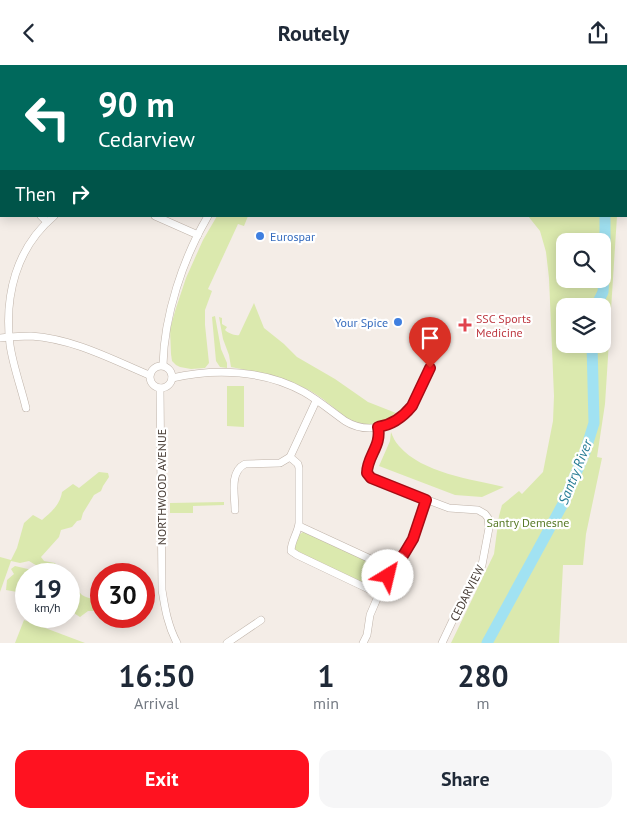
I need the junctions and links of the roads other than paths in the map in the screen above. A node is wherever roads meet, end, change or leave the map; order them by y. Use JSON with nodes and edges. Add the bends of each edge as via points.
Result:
{"nodes":[{"id":1,"x":42,"y":217,"type":"edge"},
{"id":2,"x":53,"y":217,"type":"edge"},
{"id":3,"x":157,"y":217,"type":"edge"},
{"id":4,"x":207,"y":217,"type":"edge"},
{"id":5,"x":47,"y":222,"type":"junction"},
{"id":6,"x":198,"y":235,"type":"junction"},
{"id":7,"x":0,"y":298,"type":"edge"},
{"id":8,"x":9,"y":300,"type":"junction"},
{"id":9,"x":9,"y":337,"type":"junction"},
{"id":10,"x":0,"y":338,"type":"edge"},
{"id":11,"x":163,"y":365,"type":"junction"},
{"id":12,"x":430,"y":368,"type":"dead end"},
{"id":13,"x":149,"y":375,"type":"junction"},
{"id":14,"x":172,"y":378,"type":"junction"},
{"id":15,"x":160,"y":388,"type":"junction"},
{"id":16,"x":316,"y":401,"type":"junction"},
{"id":17,"x":26,"y":408,"type":"dead end"},
{"id":18,"x":378,"y":427,"type":"junction"},
{"id":19,"x":290,"y":457,"type":"junction"},
{"id":20,"x":426,"y":500,"type":"junction"},
{"id":21,"x":235,"y":510,"type":"dead end"},
{"id":22,"x":299,"y":526,"type":"junction"},
{"id":23,"x":392,"y":569,"type":"junction"},
{"id":24,"x":379,"y":593,"type":"junction"},
{"id":25,"x":261,"y":620,"type":"dead end"},
{"id":26,"x":177,"y":643,"type":"edge"},
{"id":27,"x":227,"y":643,"type":"edge"},
{"id":28,"x":364,"y":643,"type":"edge"},
{"id":29,"x":442,"y":643,"type":"edge"}],
"edges":[{"from":1,"to":5,"type":"street"},
{"from":2,"to":5,"type":"street"},
{"from":3,"to":6,"type":"street"},
{"from":4,"to":6,"type":"street"},
{"from":5,"to":8,"type":"street","via":[[27,246]]},
{"from":6,"to":11,"type":"street","via":[[172,303]]},
{"from":7,"to":8,"type":"street"},
{"from":8,"to":9,"type":"street"},
{"from":9,"to":10,"type":"street"},
{"from":9,"to":13,"type":"street","via":[[32,336],[70,343]]},
{"from":9,"to":17,"type":"street"},
{"from":11,"to":13,"type":"street","via":[[154,367]]},
{"from":11,"to":14,"type":"street","via":[[170,370]]},
{"from":12,"to":18,"type":"street","via":[[412,406],[392,423]]},
{"from":13,"to":15,"type":"street","via":[[152,384]]},
{"from":14,"to":15,"type":"street","via":[[167,387]]},
{"from":14,"to":16,"type":"street","via":[[214,372],[249,374],[275,380]]},
{"from":15,"to":26,"type":"street","name":"NORTHWOOD AVENUE","via":[[162,590],[166,616]]},
{"from":16,"to":18,"type":"street","via":[[352,425]]},
{"from":16,"to":19,"type":"street"},
{"from":18,"to":20,"type":"street","name":"CEDARVIEW","via":[[380,437],[367,468],[368,476]]},
{"from":19,"to":21,"type":"street","via":[[280,463],[242,465],[235,476]]},
{"from":19,"to":22,"type":"street","via":[[299,468]]},
{"from":20,"to":23,"type":"street","via":[[413,539]]},
{"from":20,"to":29,"type":"street","name":"CEDARVIEW","via":[[449,507],[478,510],[487,516],[489,523],[482,565]]},
{"from":22,"to":23,"type":"street"},
{"from":22,"to":24,"type":"street","via":[[290,548],[292,553]]},
{"from":23,"to":24,"type":"street"},
{"from":24,"to":28,"type":"street"},
{"from":25,"to":27,"type":"street"}]}
